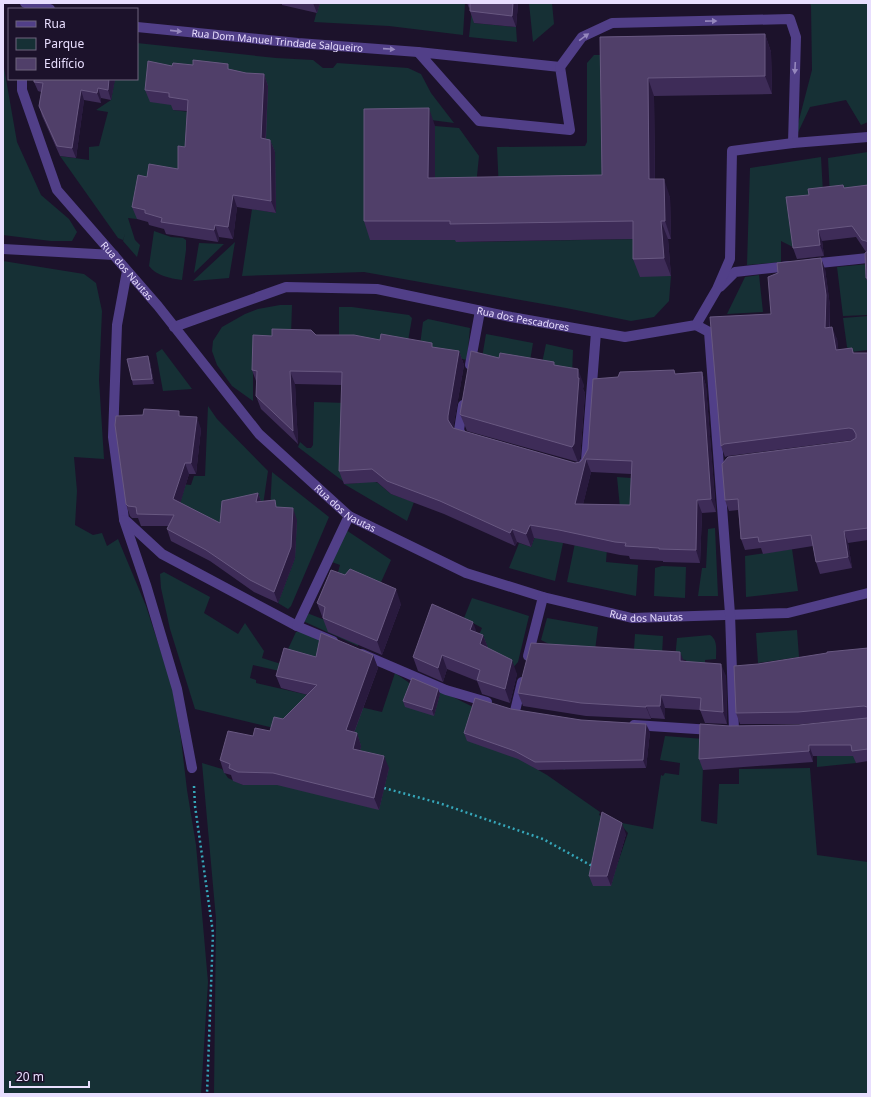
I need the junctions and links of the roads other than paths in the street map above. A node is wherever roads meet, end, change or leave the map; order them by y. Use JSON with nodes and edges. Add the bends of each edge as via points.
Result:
{"nodes":[{"id":1,"x":25,"y":3,"type":"edge"},
{"id":2,"x":46,"y":8,"type":"edge"},
{"id":3,"x":138,"y":27,"type":"edge"},
{"id":4,"x":418,"y":52,"type":"junction"},
{"id":5,"x":560,"y":67,"type":"junction"},
{"id":6,"x":22,"y":80,"type":"edge"},
{"id":7,"x":868,"y":137,"type":"edge"},
{"id":8,"x":792,"y":143,"type":"junction"},
{"id":9,"x":3,"y":249,"type":"edge"},
{"id":10,"x":114,"y":255,"type":"junction"},
{"id":11,"x":868,"y":258,"type":"edge"},
{"id":12,"x":127,"y":270,"type":"junction"},
{"id":13,"x":717,"y":289,"type":"junction"},
{"id":14,"x":480,"y":311,"type":"junction"},
{"id":15,"x":696,"y":325,"type":"junction"},
{"id":16,"x":174,"y":327,"type":"junction"},
{"id":17,"x":596,"y":332,"type":"junction"},
{"id":18,"x":468,"y":378,"type":"edge"},
{"id":19,"x":465,"y":393,"type":"edge"},
{"id":20,"x":477,"y":440,"type":"edge"},
{"id":21,"x":729,"y":462,"type":"edge"},
{"id":22,"x":573,"y":468,"type":"edge"},
{"id":23,"x":720,"y":473,"type":"junction"},
{"id":24,"x":349,"y":516,"type":"junction"},
{"id":25,"x":124,"y":519,"type":"junction"},
{"id":26,"x":868,"y":593,"type":"edge"},
{"id":27,"x":543,"y":597,"type":"junction"},
{"id":28,"x":730,"y":614,"type":"junction"},
{"id":29,"x":297,"y":626,"type":"junction"},
{"id":30,"x":340,"y":644,"type":"edge"},
{"id":31,"x":354,"y":650,"type":"edge"},
{"id":32,"x":624,"y":725,"type":"edge"},
{"id":33,"x":192,"y":768,"type":"road end"}],
"edges":[{"from":1,"to":2,"type":"street"},
{"from":3,"to":4,"type":"street","name":"Rua Dom Manuel Trindade Salgueiro","one_way":true},
{"from":4,"to":5,"type":"street","name":"Rua Dom Manuel Trindade Salgueiro"},
{"from":4,"to":5,"type":"street","via":[[479,122],[570,130]]},
{"from":5,"to":8,"type":"street","one_way":true,"via":[[582,37],[612,23],[790,19],[796,37]]},
{"from":6,"to":10,"type":"street","name":"Rua dos Nautas","via":[[22,90],[57,190]]},
{"from":7,"to":8,"type":"street"},
{"from":8,"to":13,"type":"street","via":[[732,151],[730,259]]},
{"from":9,"to":10,"type":"street"},
{"from":10,"to":12,"type":"street","name":"Rua dos Nautas"},
{"from":11,"to":13,"type":"street","via":[[735,272]]},
{"from":12,"to":16,"type":"street","name":"Rua dos Nautas"},
{"from":12,"to":25,"type":"street","via":[[117,325],[113,437]]},
{"from":13,"to":15,"type":"street"},
{"from":14,"to":16,"type":"street","name":"Rua dos Pescadores","via":[[377,289],[286,287]]},
{"from":14,"to":17,"type":"street","name":"Rua dos Pescadores"},
{"from":14,"to":18,"type":"street"},
{"from":15,"to":17,"type":"street","name":"Rua dos Pescadores","via":[[625,337]]},
{"from":15,"to":23,"type":"street","via":[[709,332]]},
{"from":16,"to":24,"type":"street","name":"Rua dos Nautas","via":[[259,434]]},
{"from":17,"to":22,"type":"street","via":[[586,461],[581,470]]},
{"from":19,"to":20,"type":"street","via":[[459,430],[462,436]]},
{"from":21,"to":23,"type":"street"},
{"from":23,"to":28,"type":"street"},
{"from":24,"to":27,"type":"street","name":"Rua dos Nautas","via":[[466,573]]},
{"from":24,"to":29,"type":"street"},
{"from":25,"to":29,"type":"street","via":[[162,554]]},
{"from":25,"to":33,"type":"street","via":[[177,689]]},
{"from":26,"to":28,"type":"street","name":"Rua dos Nautas","via":[[788,613]]},
{"from":27,"to":28,"type":"street","name":"Rua dos Nautas","via":[[632,618]]},
{"from":27,"to":31,"type":"street","via":[[525,669],[511,709],[446,690]]},
{"from":28,"to":32,"type":"street","via":[[730,731]]},
{"from":29,"to":30,"type":"street"}]}
